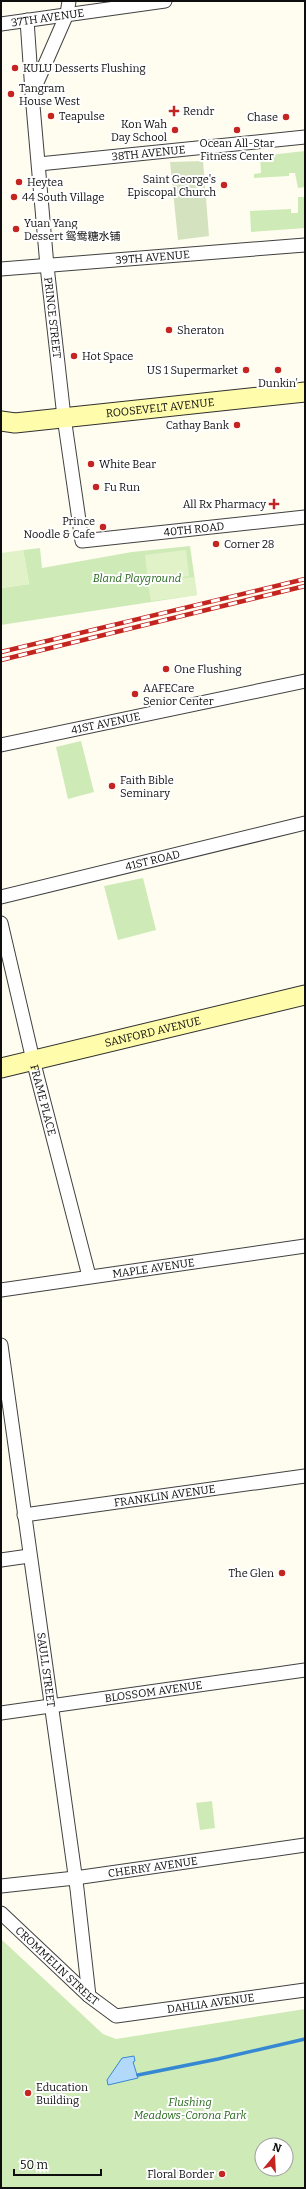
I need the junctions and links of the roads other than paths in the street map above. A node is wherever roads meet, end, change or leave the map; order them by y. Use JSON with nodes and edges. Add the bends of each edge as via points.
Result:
{"nodes":[{"id":1,"x":69,"y":1,"type":"edge"},
{"id":2,"x":165,"y":1,"type":"edge"},
{"id":3,"x":67,"y":14,"type":"junction"},
{"id":4,"x":27,"y":20,"type":"junction"},
{"id":5,"x":1,"y":24,"type":"edge"},
{"id":6,"x":32,"y":94,"type":"junction"},
{"id":7,"x":305,"y":137,"type":"edge"},
{"id":8,"x":39,"y":164,"type":"junction"},
{"id":9,"x":305,"y":245,"type":"edge"},
{"id":10,"x":47,"y":266,"type":"junction"},
{"id":11,"x":1,"y":269,"type":"edge"},
{"id":12,"x":305,"y":392,"type":"edge"},
{"id":13,"x":64,"y":417,"type":"junction"},
{"id":14,"x":6,"y":424,"type":"edge"},
{"id":15,"x":305,"y":517,"type":"edge"},
{"id":16,"x":82,"y":541,"type":"joint"},
{"id":17,"x":305,"y":681,"type":"edge"},
{"id":18,"x":1,"y":745,"type":"edge"},
{"id":19,"x":305,"y":823,"type":"edge"},
{"id":20,"x":1,"y":897,"type":"edge"},
{"id":21,"x":1,"y":923,"type":"edge"},
{"id":22,"x":305,"y":995,"type":"edge"},
{"id":23,"x":33,"y":1060,"type":"junction"},
{"id":24,"x":1,"y":1068,"type":"edge"},
{"id":25,"x":305,"y":1246,"type":"edge"},
{"id":26,"x":89,"y":1276,"type":"junction"},
{"id":27,"x":1,"y":1290,"type":"edge"},
{"id":28,"x":1,"y":1345,"type":"edge"},
{"id":29,"x":7,"y":1426,"type":"edge"},
{"id":30,"x":305,"y":1476,"type":"edge"},
{"id":31,"x":24,"y":1515,"type":"junction"},
{"id":32,"x":29,"y":1556,"type":"junction"},
{"id":33,"x":1,"y":1560,"type":"edge"},
{"id":34,"x":305,"y":1670,"type":"edge"},
{"id":35,"x":50,"y":1706,"type":"junction"},
{"id":36,"x":1,"y":1713,"type":"edge"},
{"id":37,"x":305,"y":1845,"type":"edge"},
{"id":38,"x":75,"y":1878,"type":"junction"},
{"id":39,"x":1,"y":1886,"type":"edge"},
{"id":40,"x":1,"y":1913,"type":"edge"},
{"id":41,"x":305,"y":1990,"type":"edge"},
{"id":42,"x":89,"y":1996,"type":"junction"},
{"id":43,"x":116,"y":2016,"type":"joint"}],
"edges":[{"from":1,"to":3,"type":"street","name":"PRINCE STREET"},
{"from":2,"to":3,"type":"street","name":"37TH AVENUE"},
{"from":3,"to":4,"type":"street","name":"37TH AVENUE"},
{"from":3,"to":6,"type":"street","name":"PRINCE STREET"},
{"from":4,"to":5,"type":"street","name":"37TH AVENUE"},
{"from":4,"to":6,"type":"street","name":"PRINCE STREET"},
{"from":6,"to":8,"type":"street","name":"PRINCE STREET"},
{"from":7,"to":8,"type":"street","name":"38TH AVENUE"},
{"from":8,"to":10,"type":"street","name":"PRINCE STREET"},
{"from":9,"to":10,"type":"street","name":"39TH AVENUE"},
{"from":10,"to":11,"type":"street","name":"39TH AVENUE"},
{"from":10,"to":13,"type":"street","name":"PRINCE STREET"},
{"from":12,"to":13,"type":"street","name":"ROOSEVELT AVENUE"},
{"from":13,"to":14,"type":"street","name":"ROOSEVELT AVENUE"},
{"from":13,"to":16,"type":"street","name":"PRINCE STREET"},
{"from":15,"to":16,"type":"street","name":"40TH ROAD"},
{"from":17,"to":18,"type":"street","name":"41ST AVENUE"},
{"from":19,"to":20,"type":"street","name":"41ST ROAD"},
{"from":21,"to":23,"type":"street","name":"FRAME PLACE"},
{"from":22,"to":23,"type":"street","name":"SANFORD AVENUE"},
{"from":23,"to":24,"type":"street","name":"SANFORD AVENUE"},
{"from":23,"to":26,"type":"street","name":"FRAME PLACE"},
{"from":25,"to":26,"type":"street","name":"MAPLE AVENUE"},
{"from":26,"to":27,"type":"street","name":"MAPLE AVENUE"},
{"from":28,"to":29,"type":"street","name":"SAULL STREET"},
{"from":29,"to":31,"type":"street","name":"SAULL STREET"},
{"from":30,"to":31,"type":"street","name":"FRANKLIN AVENUE"},
{"from":31,"to":32,"type":"street","name":"SAULL STREET"},
{"from":32,"to":33,"type":"street"},
{"from":32,"to":35,"type":"street","name":"SAULL STREET"},
{"from":34,"to":35,"type":"street","name":"BLOSSOM AVENUE"},
{"from":35,"to":36,"type":"street","name":"BLOSSOM AVENUE"},
{"from":35,"to":38,"type":"street","name":"SAULL STREET"},
{"from":37,"to":38,"type":"street","name":"CHERRY AVENUE"},
{"from":38,"to":39,"type":"street","name":"CHERRY AVENUE"},
{"from":38,"to":42,"type":"street","name":"SAULL STREET"},
{"from":40,"to":42,"type":"street","name":"CROMMELIN STREET"},
{"from":41,"to":43,"type":"street","name":"DAHLIA AVENUE"},
{"from":42,"to":43,"type":"street","name":"CROMMELIN STREET"}]}
